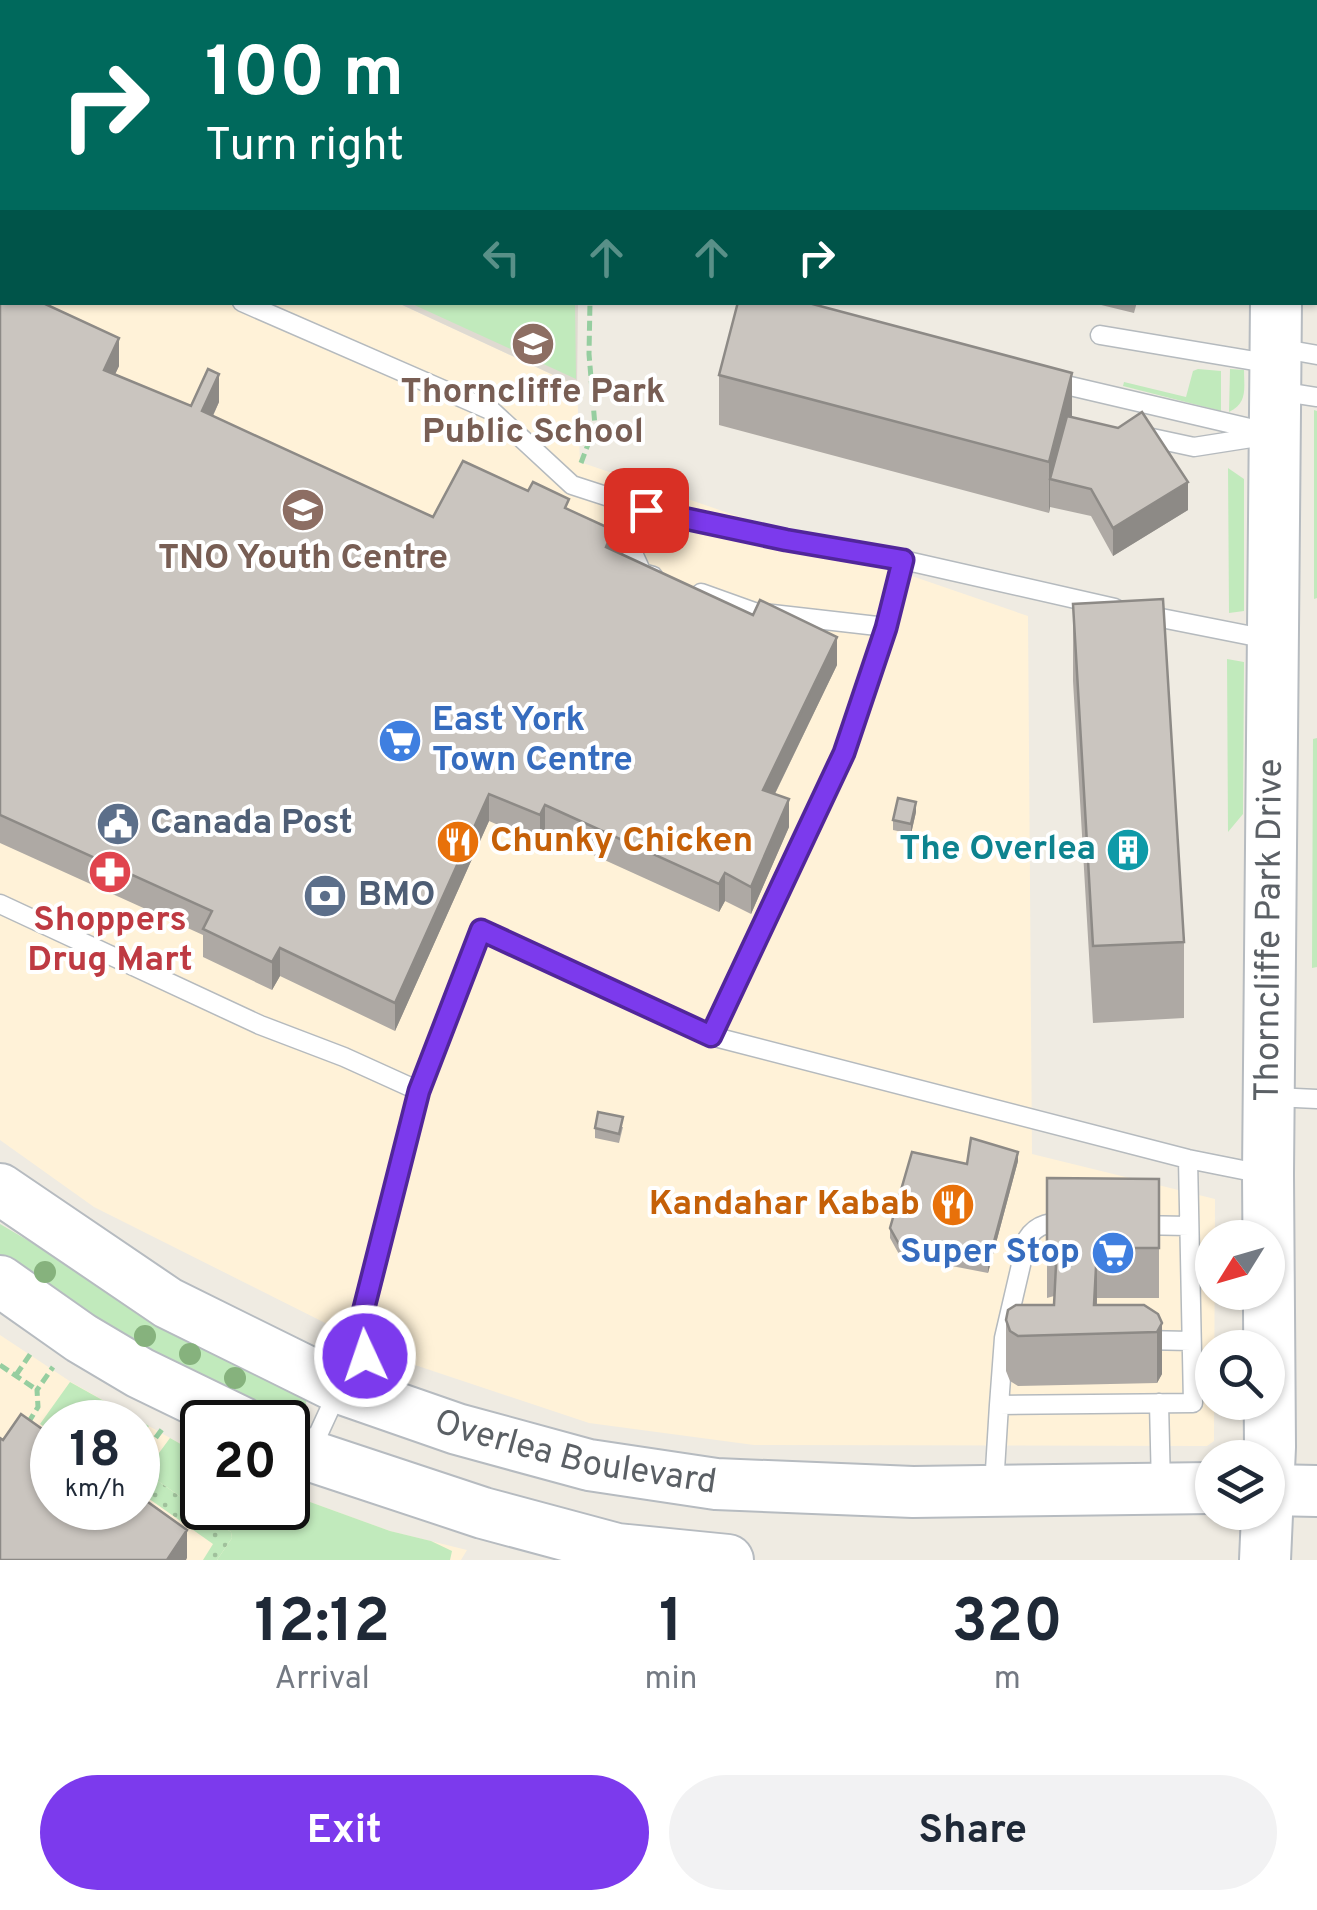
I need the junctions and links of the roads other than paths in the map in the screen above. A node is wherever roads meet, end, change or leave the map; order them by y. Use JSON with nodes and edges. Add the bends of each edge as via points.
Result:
{"nodes":[{"id":1,"x":249,"y":305,"type":"edge"},
{"id":2,"x":1100,"y":335,"type":"dead end"},
{"id":3,"x":1287,"y":370,"type":"edge"},
{"id":4,"x":1042,"y":379,"type":"edge"},
{"id":5,"x":1118,"y":430,"type":"edge"},
{"id":6,"x":616,"y":500,"type":"junction"},
{"id":7,"x":903,"y":560,"type":"junction"},
{"id":8,"x":886,"y":628,"type":"junction"},
{"id":9,"x":1272,"y":640,"type":"junction"},
{"id":10,"x":0,"y":904,"type":"edge"},
{"id":11,"x":711,"y":1036,"type":"junction"},
{"id":12,"x":419,"y":1091,"type":"junction"},
{"id":13,"x":1293,"y":1098,"type":"edge"},
{"id":14,"x":1188,"y":1159,"type":"junction"},
{"id":15,"x":1268,"y":1175,"type":"junction"},
{"id":16,"x":0,"y":1188,"type":"edge"},
{"id":17,"x":1263,"y":1220,"type":"edge"},
{"id":18,"x":1090,"y":1223,"type":"edge"},
{"id":19,"x":1110,"y":1224,"type":"edge"},
{"id":20,"x":1189,"y":1226,"type":"junction"},
{"id":21,"x":1195,"y":1268,"type":"edge"},
{"id":22,"x":1190,"y":1270,"type":"junction"},
{"id":23,"x":0,"y":1281,"type":"edge"},
{"id":24,"x":1261,"y":1310,"type":"edge"},
{"id":25,"x":1004,"y":1338,"type":"junction"},
{"id":26,"x":1023,"y":1339,"type":"edge"},
{"id":27,"x":1123,"y":1340,"type":"edge"},
{"id":28,"x":1191,"y":1341,"type":"junction"},
{"id":29,"x":346,"y":1377,"type":"junction"},
{"id":30,"x":1193,"y":1388,"type":"joint"},
{"id":31,"x":196,"y":1400,"type":"edge"},
{"id":32,"x":1159,"y":1403,"type":"junction"},
{"id":33,"x":999,"y":1405,"type":"junction"},
{"id":34,"x":310,"y":1432,"type":"edge"},
{"id":35,"x":1271,"y":1440,"type":"edge"},
{"id":36,"x":310,"y":1454,"type":"edge"},
{"id":37,"x":1161,"y":1488,"type":"junction"},
{"id":38,"x":1195,"y":1488,"type":"edge"},
{"id":39,"x":994,"y":1491,"type":"junction"},
{"id":40,"x":1274,"y":1530,"type":"edge"},
{"id":41,"x":728,"y":1560,"type":"edge"},
{"id":42,"x":1265,"y":1560,"type":"edge"}],
"edges":[{"from":1,"to":6,"type":"lane","via":[[492,411],[572,485]]},
{"from":2,"to":3,"type":"lane"},
{"from":3,"to":4,"type":"lane"},
{"from":3,"to":5,"type":"lane","via":[[1194,447]]},
{"from":3,"to":9,"type":"main road","name":"Thorncliffe Park Drive"},
{"from":6,"to":7,"type":"lane"},
{"from":6,"to":8,"type":"lane","via":[[642,573],[754,612]]},
{"from":7,"to":8,"type":"lane"},
{"from":7,"to":9,"type":"lane"},
{"from":8,"to":11,"type":"lane","via":[[844,753]]},
{"from":9,"to":13,"type":"main road","name":"Thorncliffe Park Drive"},
{"from":10,"to":12,"type":"lane","via":[[260,1026]]},
{"from":11,"to":12,"type":"lane","via":[[481,930]]},
{"from":11,"to":14,"type":"lane"},
{"from":12,"to":29,"type":"lane","via":[[362,1316],[372,1332],[365,1356]]},
{"from":13,"to":15,"type":"main road","name":"Thorncliffe Park Drive"},
{"from":14,"to":15,"type":"lane"},
{"from":14,"to":20,"type":"lane"},
{"from":15,"to":17,"type":"main road","name":"Thorncliffe Park Drive"},
{"from":16,"to":29,"type":"main road","name":"Overlea Boulevard","via":[[168,1302]]},
{"from":18,"to":25,"type":"lane","via":[[1050,1222],[1032,1231]]},
{"from":19,"to":20,"type":"lane"},
{"from":20,"to":22,"type":"lane"},
{"from":21,"to":22,"type":"lane"},
{"from":22,"to":28,"type":"lane"},
{"from":23,"to":31,"type":"main road","via":[[82,1338]]},
{"from":24,"to":35,"type":"main road","name":"Thorncliffe Park Drive","via":[[1262,1409]]},
{"from":25,"to":26,"type":"lane"},
{"from":25,"to":33,"type":"lane"},
{"from":27,"to":28,"type":"lane"},
{"from":28,"to":30,"type":"lane"},
{"from":29,"to":34,"type":"lane"},
{"from":29,"to":39,"type":"main road","name":"Overlea Boulevard","via":[[457,1429],[589,1465],[716,1484]]},
{"from":30,"to":32,"type":"lane","via":[[1194,1403]]},
{"from":32,"to":33,"type":"lane","via":[[1124,1394],[1044,1395]]},
{"from":32,"to":37,"type":"lane"},
{"from":33,"to":39,"type":"lane"},
{"from":36,"to":41,"type":"main road","via":[[484,1513],[618,1548]]},
{"from":37,"to":38,"type":"main road","name":"Overlea Boulevard"},
{"from":37,"to":39,"type":"main road","name":"Overlea Boulevard"},
{"from":40,"to":42,"type":"main road","name":"Thorncliffe Park Drive"}]}
